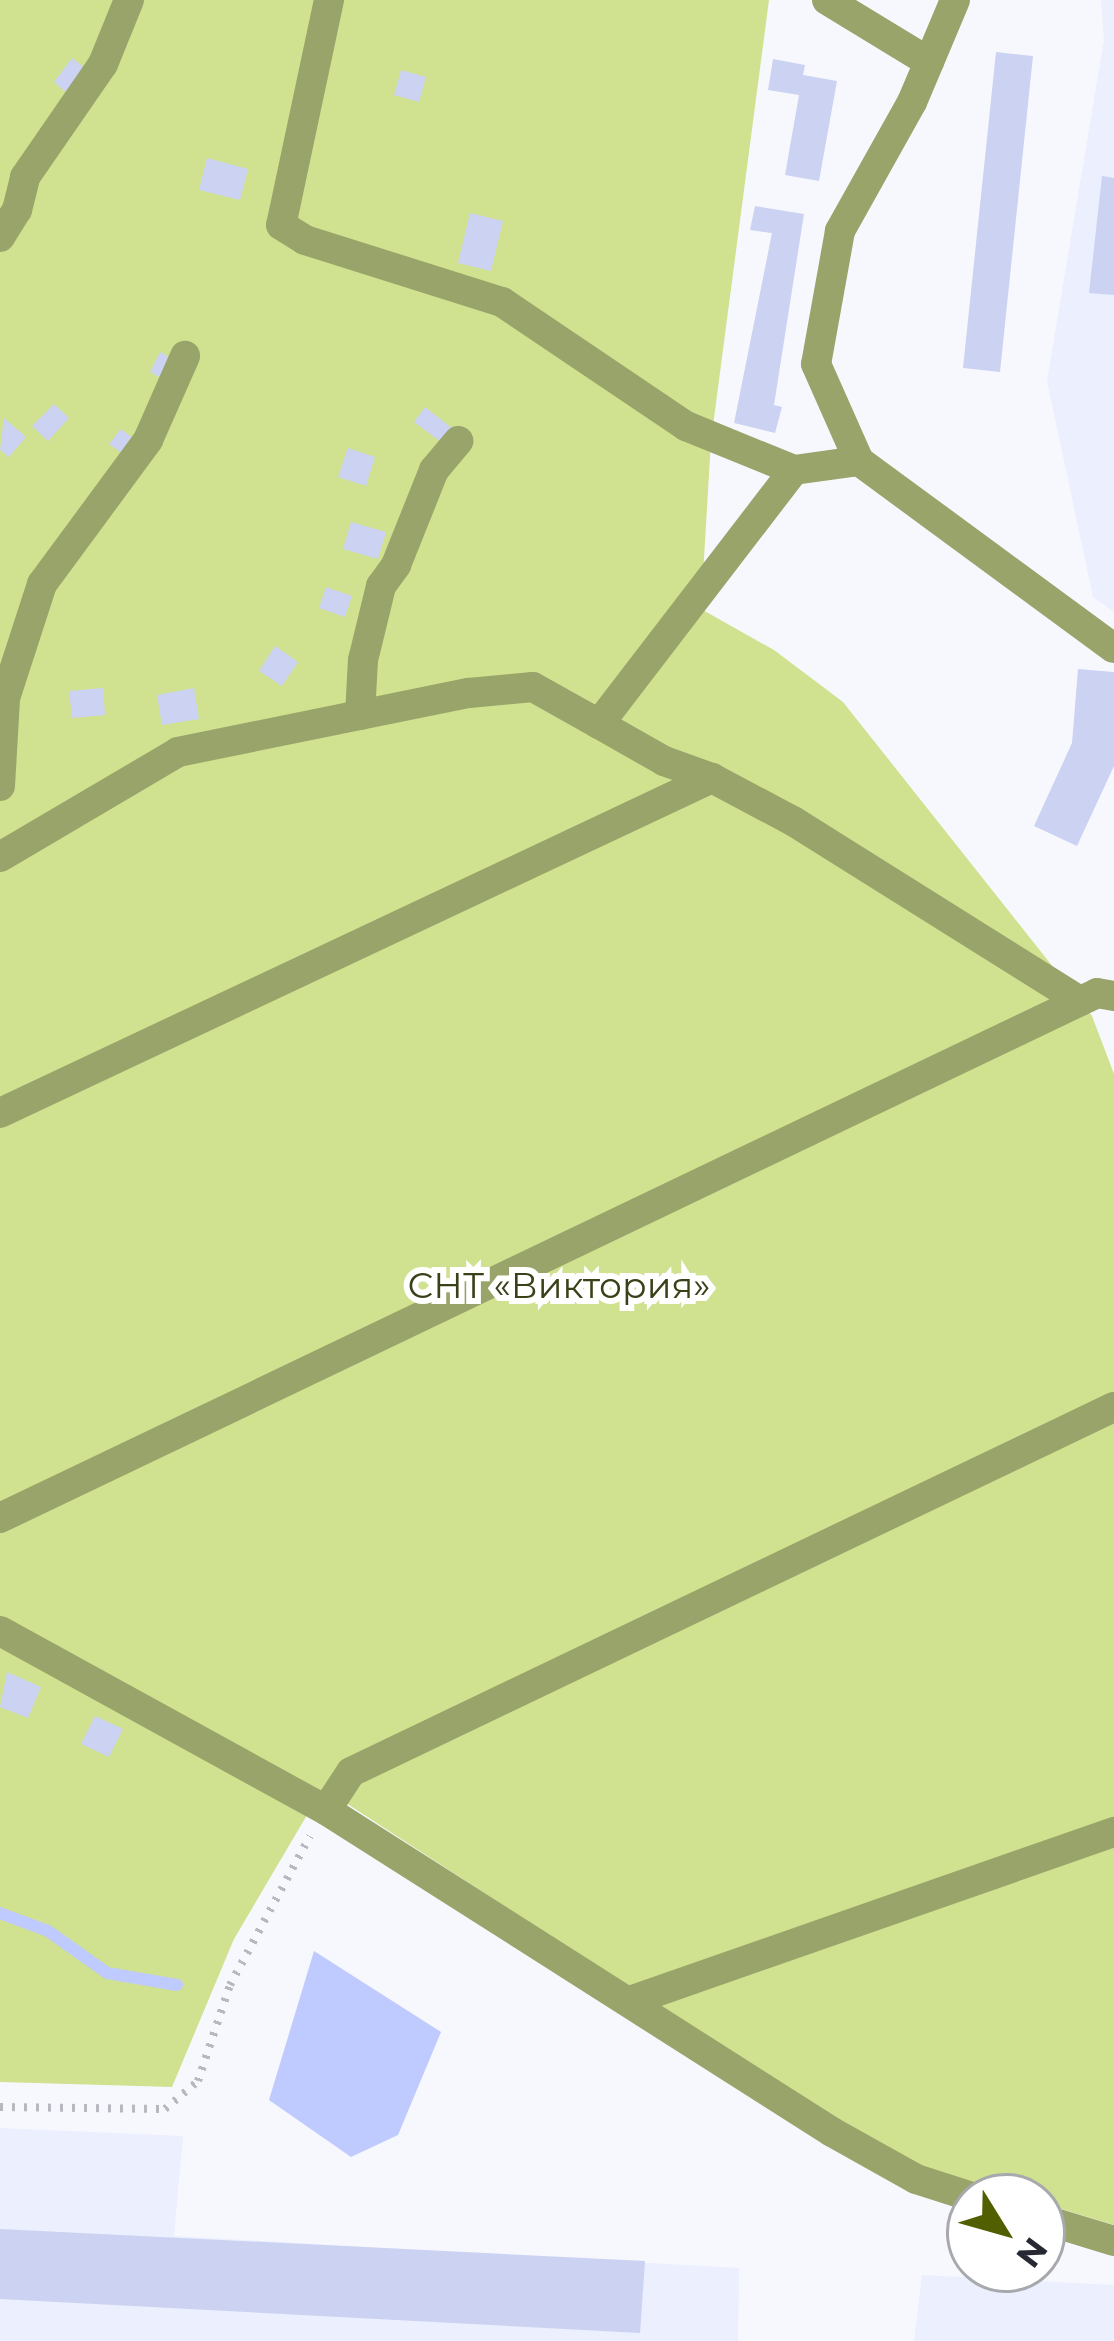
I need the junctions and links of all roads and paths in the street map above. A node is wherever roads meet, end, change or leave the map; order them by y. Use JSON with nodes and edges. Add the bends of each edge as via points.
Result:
{"nodes":[{"id":1,"x":129,"y":0,"type":"edge"},
{"id":2,"x":328,"y":0,"type":"edge"},
{"id":3,"x":826,"y":0,"type":"edge"},
{"id":4,"x":955,"y":0,"type":"edge"},
{"id":5,"x":929,"y":62,"type":"junction"},
{"id":6,"x":0,"y":237,"type":"edge"},
{"id":7,"x":185,"y":356,"type":"dead end"},
{"id":8,"x":458,"y":441,"type":"dead end"},
{"id":9,"x":859,"y":461,"type":"junction"},
{"id":10,"x":794,"y":470,"type":"junction"},
{"id":11,"x":1114,"y":648,"type":"edge"},
{"id":12,"x":360,"y":715,"type":"junction"},
{"id":13,"x":599,"y":724,"type":"junction"},
{"id":14,"x":712,"y":778,"type":"junction"},
{"id":15,"x":0,"y":786,"type":"edge"},
{"id":16,"x":0,"y":857,"type":"edge"},
{"id":17,"x":1114,"y":996,"type":"edge"},
{"id":18,"x":1080,"y":1001,"type":"junction"},
{"id":19,"x":0,"y":1113,"type":"edge"},
{"id":20,"x":1114,"y":1407,"type":"edge"},
{"id":21,"x":0,"y":1517,"type":"edge"},
{"id":22,"x":0,"y":1631,"type":"edge"},
{"id":23,"x":326,"y":1810,"type":"junction"},
{"id":24,"x":1114,"y":1832,"type":"edge"},
{"id":25,"x":630,"y":2001,"type":"junction"},
{"id":26,"x":0,"y":2107,"type":"edge"},
{"id":27,"x":946,"y":2189,"type":"edge"},
{"id":28,"x":1066,"y":2226,"type":"edge"},
{"id":29,"x":1114,"y":2241,"type":"edge"}],
"edges":[{"from":1,"to":6,"type":"lane","via":[[103,64],[26,176]]},
{"from":2,"to":10,"type":"lane","via":[[281,225],[305,240],[502,302],[686,426]]},
{"from":3,"to":5,"type":"lane"},
{"from":4,"to":5,"type":"lane"},
{"from":5,"to":9,"type":"lane","via":[[840,230],[816,364]]},
{"from":7,"to":15,"type":"lane","via":[[148,440],[42,584],[5,698]]},
{"from":8,"to":12,"type":"lane","via":[[434,470],[381,586]]},
{"from":9,"to":10,"type":"lane"},
{"from":9,"to":11,"type":"lane"},
{"from":10,"to":13,"type":"lane"},
{"from":12,"to":13,"type":"lane","via":[[533,687]]},
{"from":12,"to":16,"type":"lane","via":[[178,752]]},
{"from":13,"to":14,"type":"lane"},
{"from":14,"to":18,"type":"lane"},
{"from":14,"to":19,"type":"lane"},
{"from":17,"to":18,"type":"lane"},
{"from":18,"to":21,"type":"lane"},
{"from":20,"to":23,"type":"lane","via":[[351,1772]]},
{"from":22,"to":23,"type":"lane"},
{"from":23,"to":25,"type":"lane"},
{"from":23,"to":26,"type":"path","via":[[230,1985],[198,2081],[165,2109]]},
{"from":24,"to":25,"type":"lane"},
{"from":25,"to":27,"type":"lane","via":[[832,2132]]},
{"from":28,"to":29,"type":"lane"}]}
